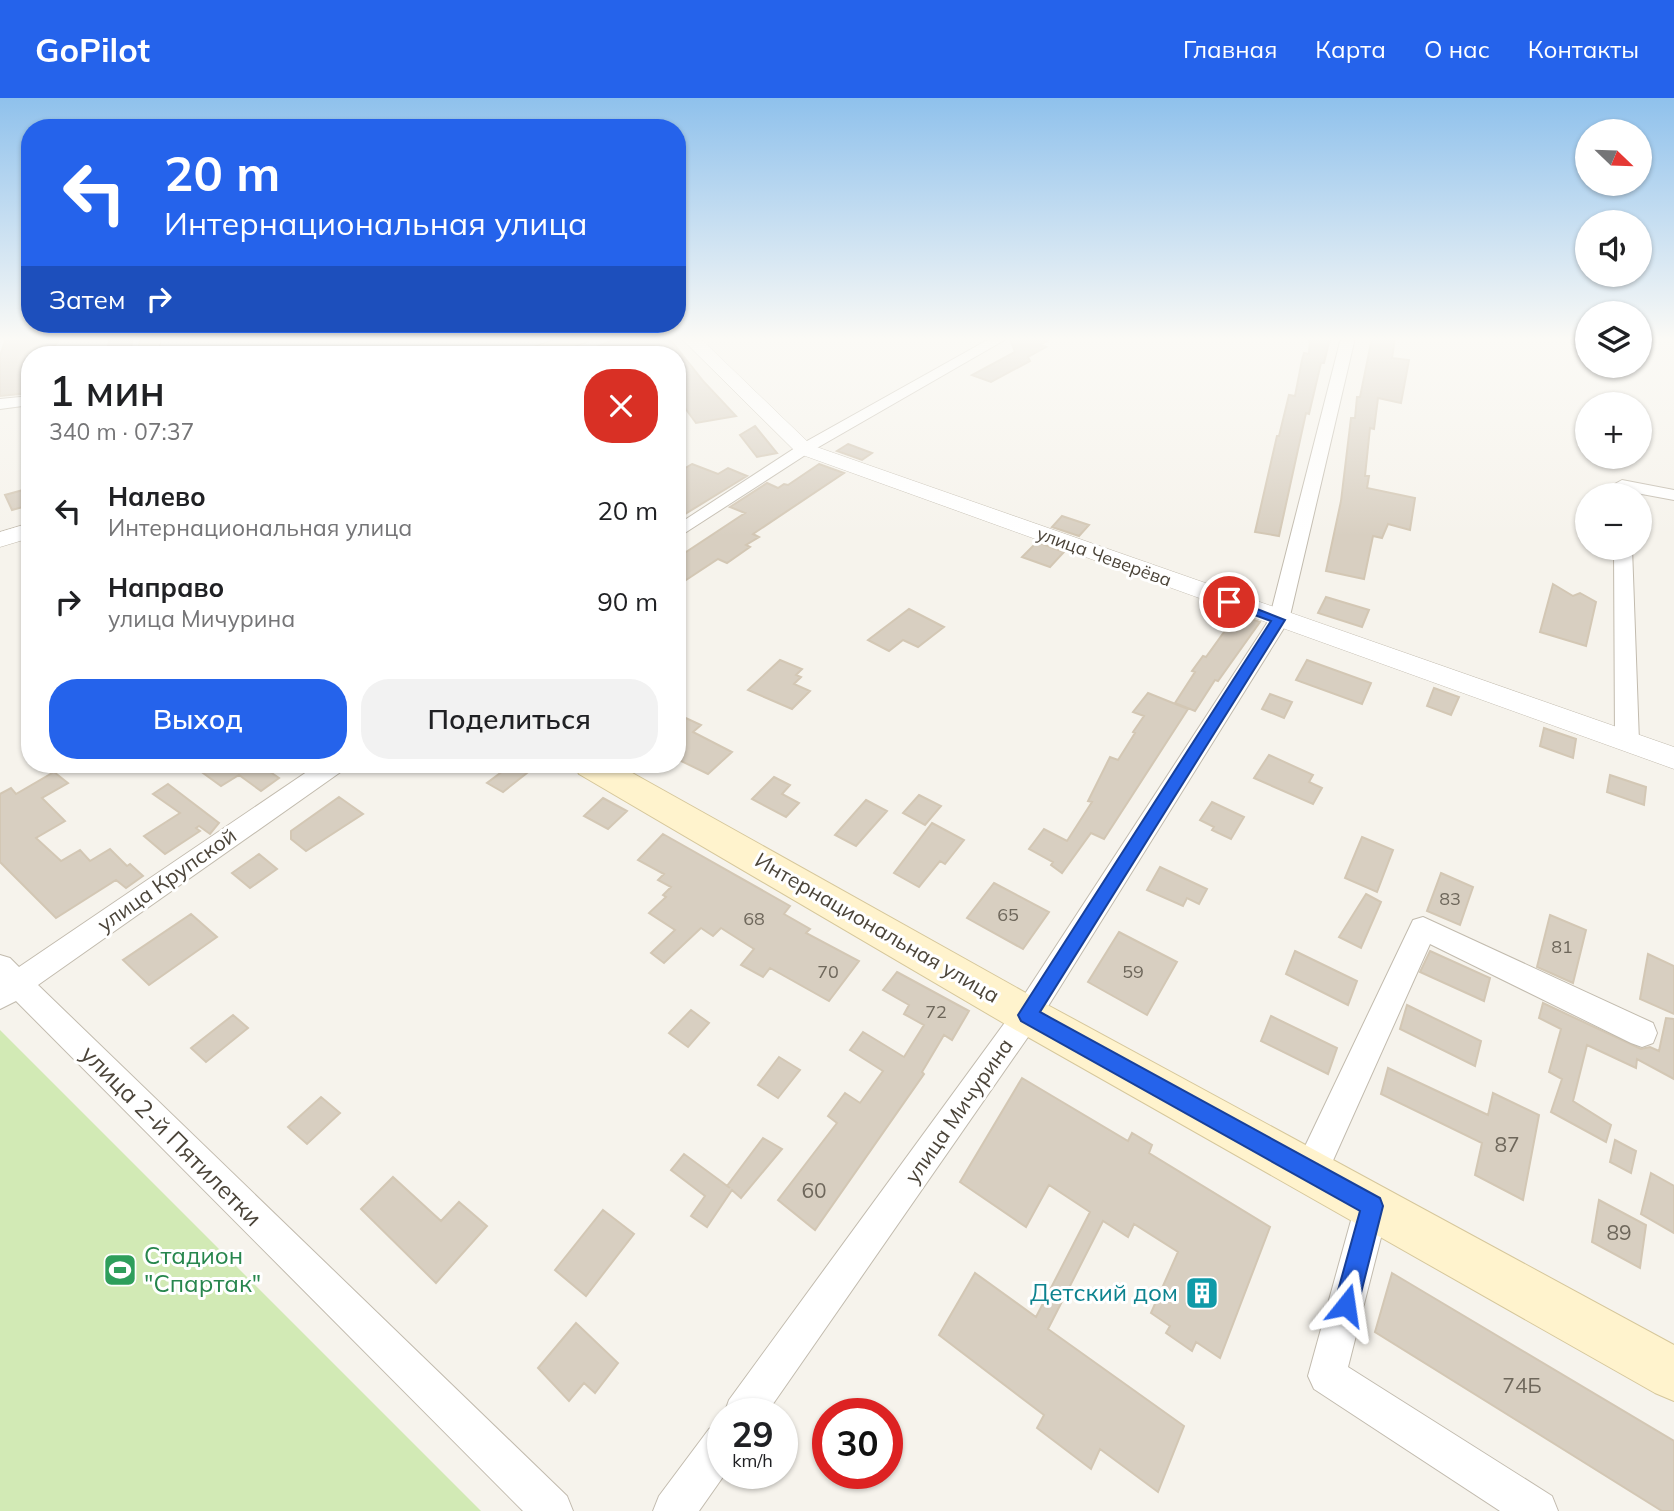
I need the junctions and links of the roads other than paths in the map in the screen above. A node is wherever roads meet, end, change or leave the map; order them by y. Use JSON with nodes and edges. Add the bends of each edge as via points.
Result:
{"nodes":[{"id":1,"x":758,"y":404,"type":"edge"},
{"id":2,"x":884,"y":404,"type":"edge"},
{"id":3,"x":1332,"y":404,"type":"edge"},
{"id":4,"x":804,"y":449,"type":"junction"},
{"id":5,"x":1652,"y":491,"type":"edge"},
{"id":6,"x":1674,"y":495,"type":"edge"},
{"id":7,"x":686,"y":527,"type":"edge"},
{"id":8,"x":21,"y":533,"type":"edge"},
{"id":9,"x":0,"y":540,"type":"edge"},
{"id":10,"x":1623,"y":560,"type":"edge"},
{"id":11,"x":1279,"y":620,"type":"junction"},
{"id":12,"x":1627,"y":741,"type":"junction"},
{"id":13,"x":1674,"y":758,"type":"edge"},
{"id":14,"x":322,"y":773,"type":"edge"},
{"id":15,"x":605,"y":773,"type":"edge"},
{"id":16,"x":6,"y":982,"type":"edge"},
{"id":17,"x":1027,"y":1015,"type":"junction"},
{"id":18,"x":1642,"y":1033,"type":"dead end"},
{"id":19,"x":1310,"y":1173,"type":"junction"},
{"id":20,"x":1372,"y":1206,"type":"junction"},
{"id":21,"x":1674,"y":1374,"type":"edge"},
{"id":22,"x":754,"y":1398,"type":"edge"},
{"id":23,"x":707,"y":1465,"type":"edge"},
{"id":24,"x":552,"y":1511,"type":"edge"},
{"id":25,"x":674,"y":1511,"type":"edge"},
{"id":26,"x":1537,"y":1511,"type":"edge"}],
"edges":[{"from":1,"to":4,"type":"street","name":"улица Чеверёва"},
{"from":2,"to":4,"type":"street"},
{"from":3,"to":11,"type":"street","name":"улица Мичурина"},
{"from":4,"to":7,"type":"street"},
{"from":4,"to":11,"type":"street","name":"улица Чеверёва"},
{"from":5,"to":6,"type":"street"},
{"from":8,"to":9,"type":"street"},
{"from":10,"to":12,"type":"street"},
{"from":11,"to":12,"type":"street","name":"улица Чеверёва"},
{"from":11,"to":17,"type":"street","name":"улица Мичурина"},
{"from":12,"to":13,"type":"street","name":"улица Чеверёва"},
{"from":14,"to":16,"type":"street","name":"улица Крупской"},
{"from":15,"to":17,"type":"main road","name":"Интернациональная улица"},
{"from":16,"to":24,"type":"street","name":"улица 2-й Пятилетки"},
{"from":17,"to":19,"type":"main road","name":"Интернациональная улица"},
{"from":17,"to":22,"type":"street","name":"улица Мичурина"},
{"from":18,"to":19,"type":"street","via":[[1423,928]]},
{"from":19,"to":20,"type":"main road","name":"Интернациональная улица"},
{"from":20,"to":21,"type":"main road","name":"Интернациональная улица"},
{"from":20,"to":26,"type":"street","via":[[1327,1376]]},
{"from":23,"to":25,"type":"street"}]}
